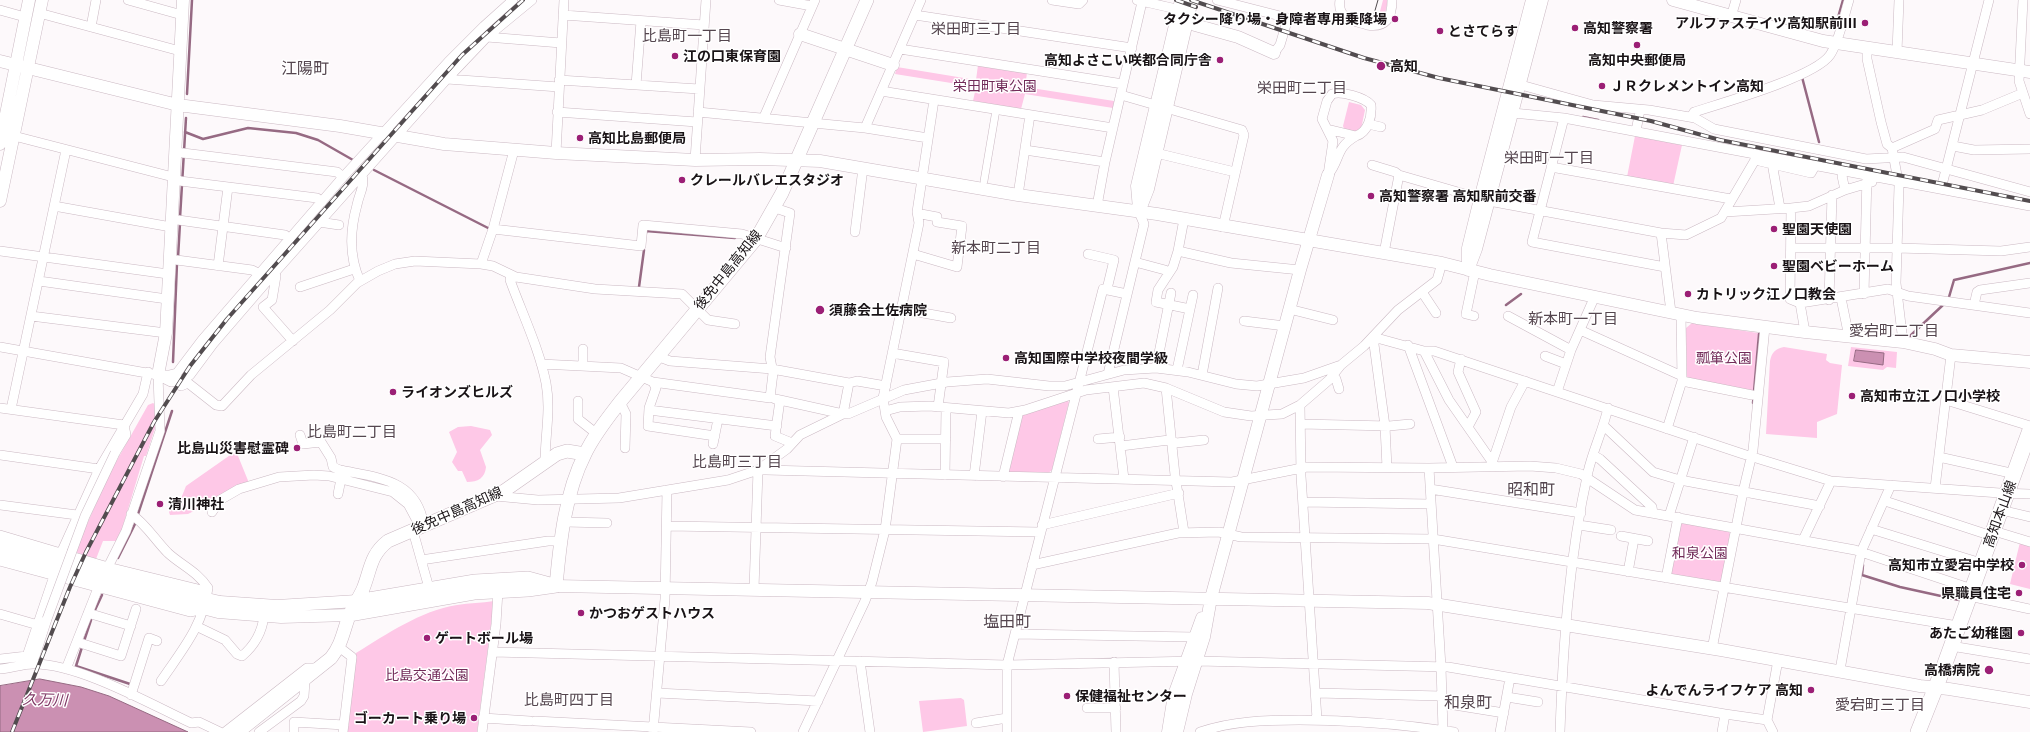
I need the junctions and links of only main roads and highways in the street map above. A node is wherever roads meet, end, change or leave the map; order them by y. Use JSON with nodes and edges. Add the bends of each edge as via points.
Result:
{"nodes":[{"id":1,"x":867,"y":0,"type":"edge"},
{"id":2,"x":2030,"y":430,"type":"edge"},
{"id":3,"x":585,"y":454,"type":"junction"},
{"id":4,"x":556,"y":586,"type":"junction"},
{"id":5,"x":357,"y":601,"type":"junction"},
{"id":6,"x":349,"y":615,"type":"junction"},
{"id":7,"x":238,"y":732,"type":"edge"},
{"id":8,"x":1918,"y":732,"type":"edge"}],
"edges":[{"from":1,"to":3,"type":"main road","name":"後免中島高知線","via":[[775,208],[756,239],[640,376]]},
{"from":2,"to":8,"type":"main road","name":"高知本山線"},
{"from":3,"to":4,"type":"main road","name":"後免中島高知線","via":[[564,522]]},
{"from":3,"to":5,"type":"main road","name":"後免中島高知線","via":[[566,451],[556,454],[495,496],[388,541],[375,554]]},
{"from":4,"to":5,"type":"main road","via":[[528,578],[475,581]]},
{"from":4,"to":6,"type":"main road","via":[[438,598]]},
{"from":5,"to":6,"type":"main road","name":"後免中島高知線"},
{"from":6,"to":7,"type":"main road","name":"後免中島高知線","via":[[340,647],[331,658]]}]}
